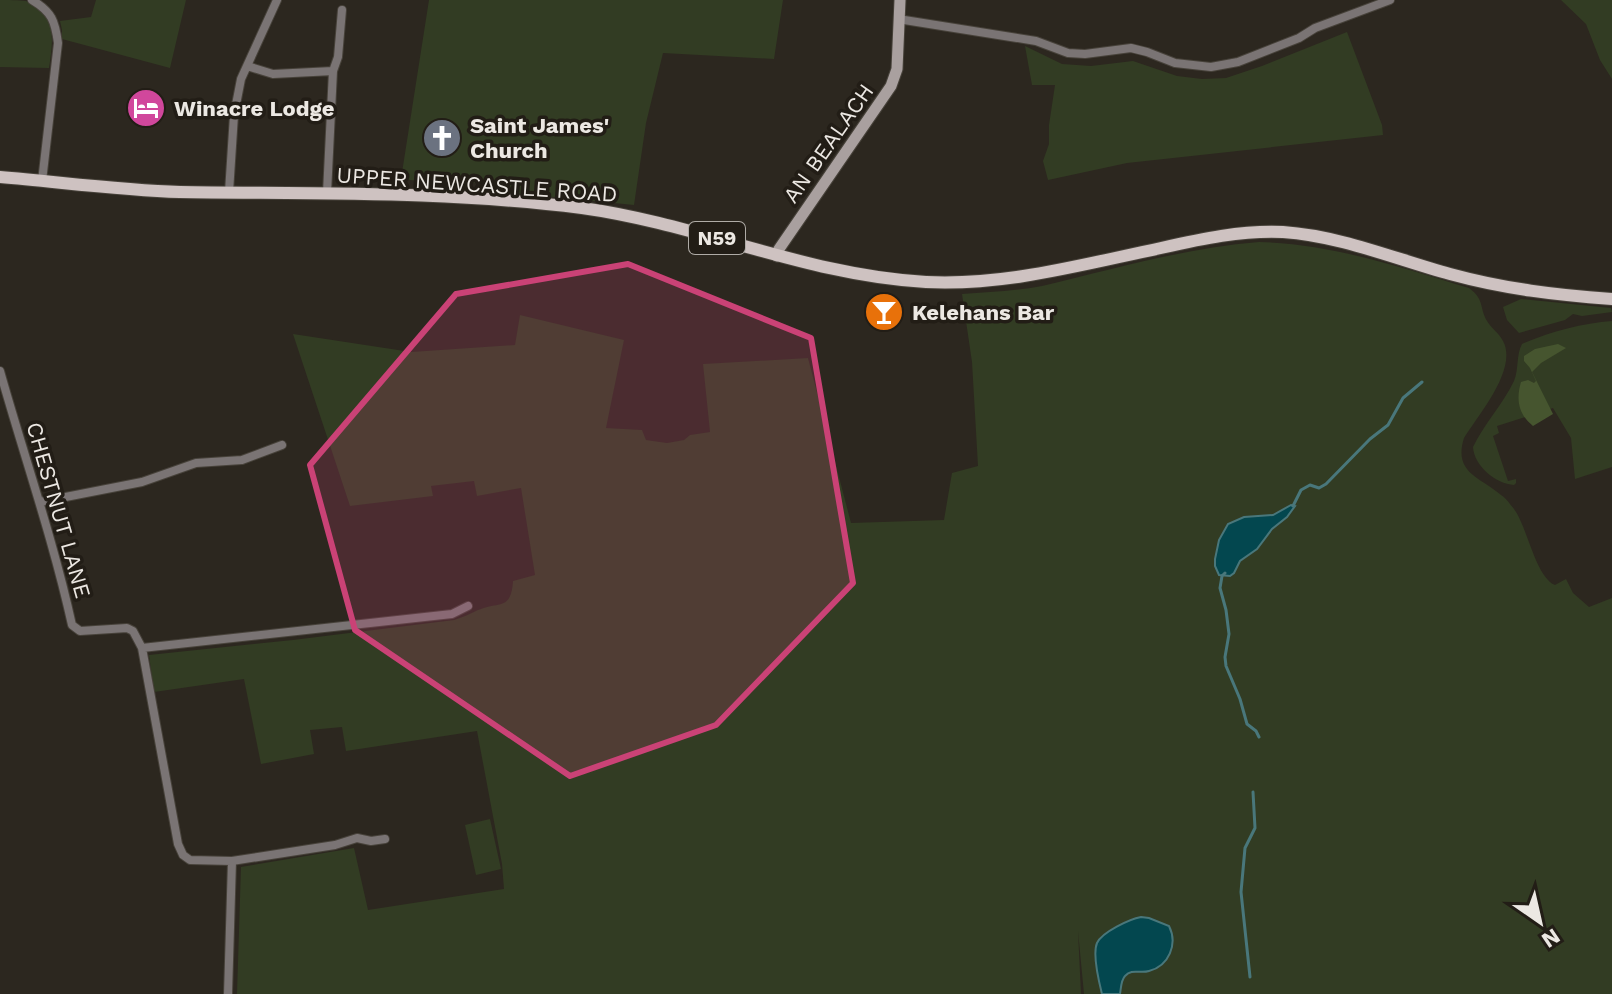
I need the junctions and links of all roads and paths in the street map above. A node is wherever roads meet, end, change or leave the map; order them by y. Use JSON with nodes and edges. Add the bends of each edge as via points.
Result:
{"nodes":[{"id":1,"x":32,"y":0,"type":"edge"},
{"id":2,"x":277,"y":0,"type":"edge"},
{"id":3,"x":900,"y":0,"type":"edge"},
{"id":4,"x":1390,"y":0,"type":"edge"},
{"id":5,"x":342,"y":10,"type":"dead end"},
{"id":6,"x":898,"y":19,"type":"junction"},
{"id":7,"x":247,"y":66,"type":"junction"},
{"id":8,"x":333,"y":71,"type":"junction"},
{"id":9,"x":0,"y":177,"type":"edge"},
{"id":10,"x":42,"y":181,"type":"junction"},
{"id":11,"x":229,"y":192,"type":"junction"},
{"id":12,"x":327,"y":193,"type":"junction"},
{"id":13,"x":777,"y":256,"type":"junction"},
{"id":14,"x":1612,"y":299,"type":"edge"},
{"id":15,"x":0,"y":371,"type":"edge"},
{"id":16,"x":282,"y":445,"type":"dead end"},
{"id":17,"x":40,"y":502,"type":"junction"},
{"id":18,"x":468,"y":606,"type":"dead end"},
{"id":19,"x":142,"y":648,"type":"junction"},
{"id":20,"x":385,"y":839,"type":"dead end"},
{"id":21,"x":232,"y":861,"type":"junction"},
{"id":22,"x":228,"y":994,"type":"edge"}],
"edges":[{"from":1,"to":10,"type":"street","via":[[51,16],[58,43]]},
{"from":2,"to":7,"type":"street"},
{"from":3,"to":6,"type":"street","name":"AN BEALACH"},
{"from":4,"to":6,"type":"street","via":[[1238,62],[1211,67],[1175,63],[1131,48],[1068,53],[1036,41]]},
{"from":5,"to":8,"type":"street"},
{"from":6,"to":13,"type":"street","name":"AN BEALACH","via":[[897,69],[891,86]]},
{"from":7,"to":8,"type":"street","via":[[273,74]]},
{"from":7,"to":11,"type":"street","via":[[234,115]]},
{"from":8,"to":12,"type":"street"},
{"from":9,"to":10,"type":"main road","name":"UPPER NEWCASTLE ROAD","number":"N59"},
{"from":10,"to":11,"type":"main road","name":"UPPER NEWCASTLE ROAD","number":"N59"},
{"from":11,"to":12,"type":"main road","name":"UPPER NEWCASTLE ROAD","number":"N59"},
{"from":12,"to":13,"type":"main road","name":"UPPER NEWCASTLE ROAD","number":"N59","via":[[575,207],[671,225]]},
{"from":13,"to":14,"type":"main road","name":"UPPER NEWCASTLE ROAD","number":"N59","via":[[924,282],[989,280],[1209,238],[1272,232],[1337,241],[1521,290]]},
{"from":15,"to":17,"type":"street","name":"CHESTNUT LANE"},
{"from":16,"to":17,"type":"street","via":[[242,460],[196,463],[142,482]]},
{"from":17,"to":19,"type":"street","name":"CHESTNUT LANE","via":[[75,629],[127,628]]},
{"from":18,"to":19,"type":"street","via":[[452,614]]},
{"from":19,"to":21,"type":"street","via":[[178,844],[190,860]]},
{"from":20,"to":21,"type":"street","via":[[357,838]]},
{"from":21,"to":22,"type":"street"}]}
